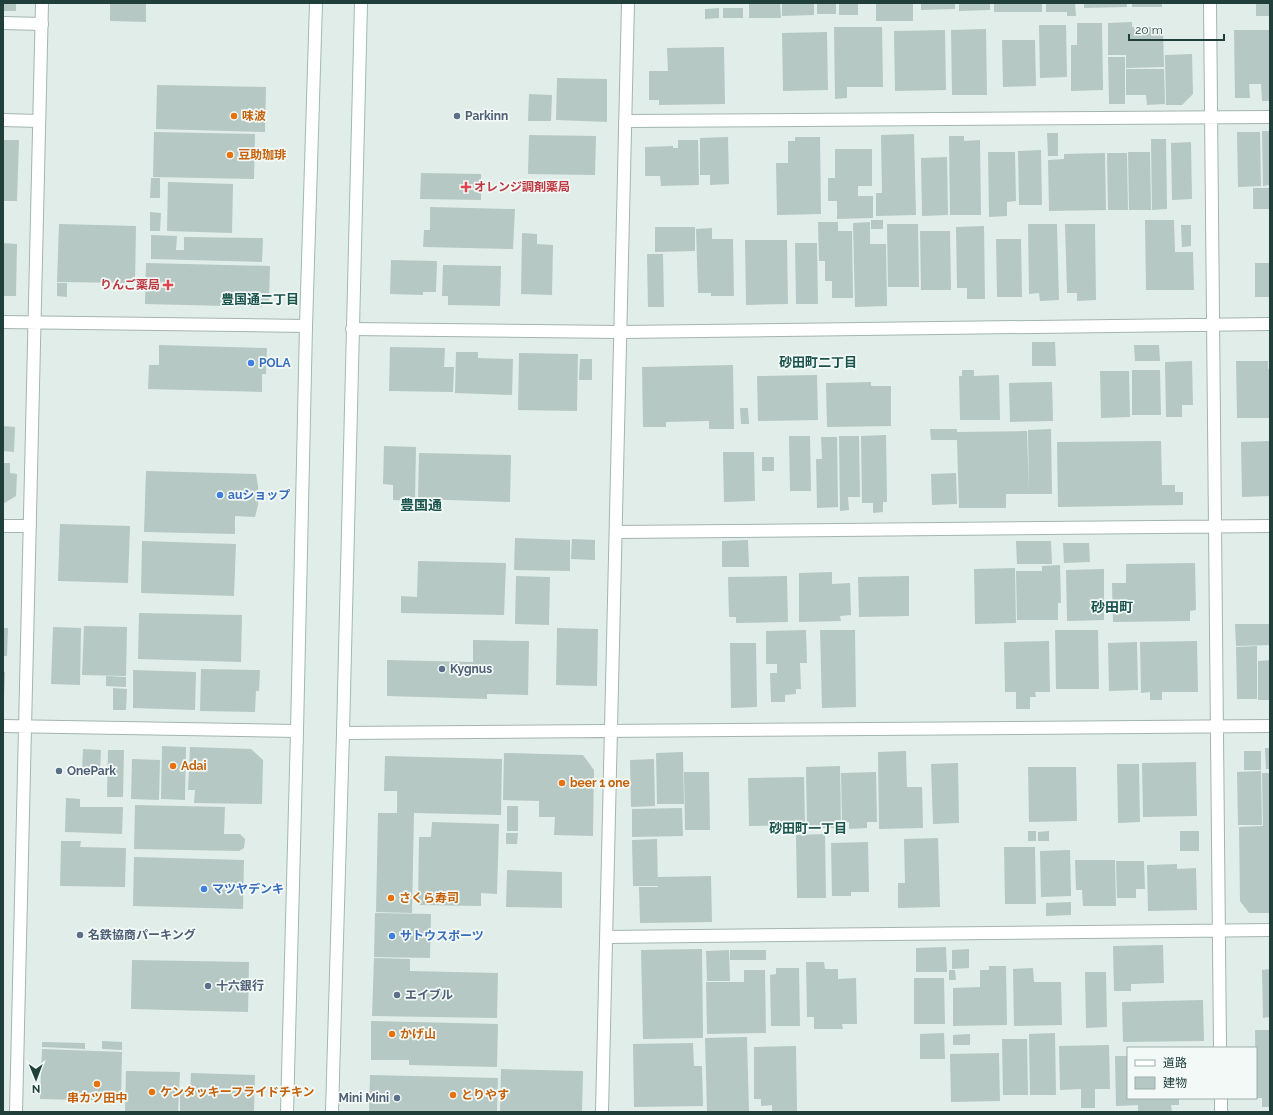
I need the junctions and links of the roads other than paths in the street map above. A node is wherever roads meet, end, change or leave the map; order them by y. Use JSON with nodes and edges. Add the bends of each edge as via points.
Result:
{"nodes":[{"id":1,"x":42,"y":3,"type":"edge"},
{"id":2,"x":316,"y":3,"type":"edge"},
{"id":3,"x":361,"y":3,"type":"edge"},
{"id":4,"x":628,"y":3,"type":"edge"},
{"id":5,"x":1210,"y":3,"type":"edge"},
{"id":6,"x":3,"y":23,"type":"edge"},
{"id":7,"x":42,"y":24,"type":"junction"},
{"id":8,"x":1211,"y":117,"type":"junction"},
{"id":9,"x":1270,"y":117,"type":"edge"},
{"id":10,"x":3,"y":120,"type":"edge"},
{"id":11,"x":39,"y":121,"type":"junction"},
{"id":12,"x":625,"y":121,"type":"junction"},
{"id":13,"x":3,"y":322,"type":"edge"},
{"id":14,"x":35,"y":322,"type":"junction"},
{"id":15,"x":1270,"y":324,"type":"edge"},
{"id":16,"x":1213,"y":325,"type":"junction"},
{"id":17,"x":306,"y":326,"type":"junction"},
{"id":18,"x":352,"y":329,"type":"junction"},
{"id":19,"x":621,"y":332,"type":"junction"},
{"id":20,"x":3,"y":526,"type":"edge"},
{"id":21,"x":30,"y":526,"type":"junction"},
{"id":22,"x":1270,"y":526,"type":"edge"},
{"id":23,"x":1215,"y":527,"type":"junction"},
{"id":24,"x":616,"y":532,"type":"junction"},
{"id":25,"x":3,"y":726,"type":"edge"},
{"id":26,"x":25,"y":726,"type":"junction"},
{"id":27,"x":1217,"y":726,"type":"junction"},
{"id":28,"x":1270,"y":726,"type":"edge"},
{"id":29,"x":298,"y":731,"type":"junction"},
{"id":30,"x":611,"y":731,"type":"junction"},
{"id":31,"x":343,"y":733,"type":"junction"},
{"id":32,"x":1219,"y":930,"type":"junction"},
{"id":33,"x":1270,"y":930,"type":"edge"},
{"id":34,"x":606,"y":937,"type":"junction"},
{"id":35,"x":1220,"y":1047,"type":"edge"},
{"id":36,"x":1221,"y":1099,"type":"edge"},
{"id":37,"x":16,"y":1112,"type":"edge"},
{"id":38,"x":287,"y":1112,"type":"edge"},
{"id":39,"x":332,"y":1112,"type":"edge"},
{"id":40,"x":602,"y":1112,"type":"edge"},
{"id":41,"x":1221,"y":1112,"type":"edge"}],
"edges":[{"from":1,"to":7,"type":"street"},
{"from":2,"to":17,"type":"street"},
{"from":3,"to":18,"type":"street"},
{"from":4,"to":12,"type":"street"},
{"from":5,"to":8,"type":"street"},
{"from":6,"to":7,"type":"street"},
{"from":7,"to":11,"type":"street"},
{"from":8,"to":9,"type":"street"},
{"from":8,"to":12,"type":"street"},
{"from":8,"to":16,"type":"street"},
{"from":10,"to":11,"type":"street"},
{"from":11,"to":14,"type":"street"},
{"from":12,"to":19,"type":"street"},
{"from":13,"to":14,"type":"street"},
{"from":14,"to":17,"type":"street"},
{"from":14,"to":21,"type":"street"},
{"from":15,"to":16,"type":"street"},
{"from":16,"to":19,"type":"street"},
{"from":16,"to":23,"type":"street"},
{"from":17,"to":29,"type":"street"},
{"from":18,"to":19,"type":"street"},
{"from":18,"to":31,"type":"street"},
{"from":19,"to":24,"type":"street"},
{"from":20,"to":21,"type":"street"},
{"from":21,"to":26,"type":"street"},
{"from":22,"to":23,"type":"street"},
{"from":23,"to":24,"type":"street"},
{"from":23,"to":27,"type":"street"},
{"from":24,"to":30,"type":"street"},
{"from":25,"to":26,"type":"street"},
{"from":26,"to":29,"type":"street"},
{"from":26,"to":37,"type":"street"},
{"from":27,"to":28,"type":"street"},
{"from":27,"to":30,"type":"street"},
{"from":27,"to":32,"type":"street"},
{"from":29,"to":38,"type":"street"},
{"from":30,"to":31,"type":"street"},
{"from":30,"to":34,"type":"street"},
{"from":31,"to":39,"type":"street"},
{"from":32,"to":33,"type":"street"},
{"from":32,"to":34,"type":"street"},
{"from":32,"to":35,"type":"street"},
{"from":34,"to":40,"type":"street"},
{"from":36,"to":41,"type":"street"}]}
